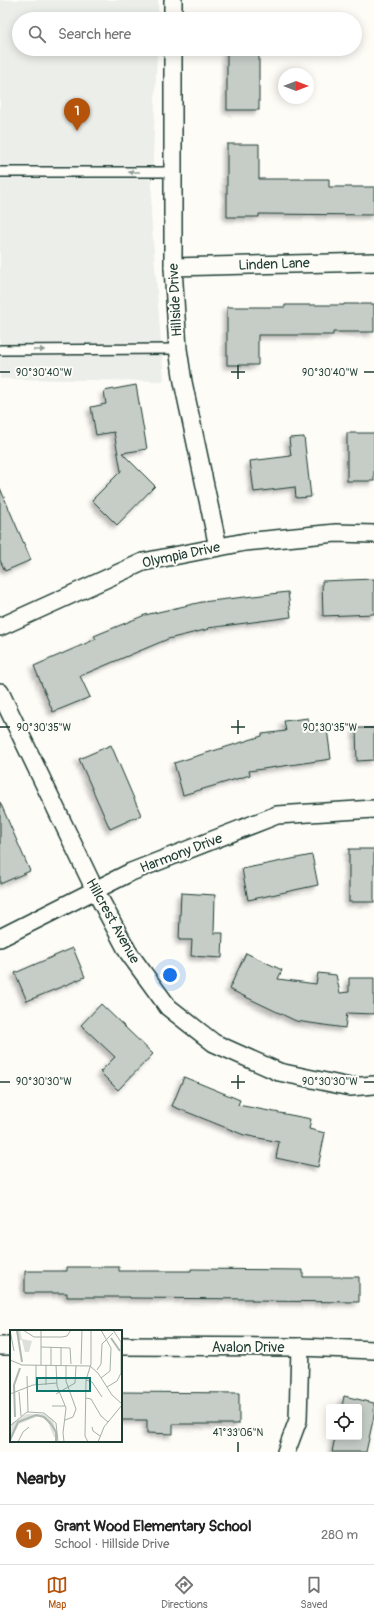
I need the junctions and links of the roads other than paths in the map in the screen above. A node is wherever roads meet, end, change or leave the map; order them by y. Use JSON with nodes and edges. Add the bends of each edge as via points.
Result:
{"nodes":[{"id":1,"x":173,"y":0,"type":"edge"},
{"id":2,"x":173,"y":12,"type":"edge"},
{"id":3,"x":173,"y":56,"type":"edge"},
{"id":4,"x":0,"y":172,"type":"edge"},
{"id":5,"x":173,"y":172,"type":"junction"},
{"id":6,"x":374,"y":262,"type":"edge"},
{"id":7,"x":173,"y":267,"type":"junction"},
{"id":8,"x":178,"y":349,"type":"junction"},
{"id":9,"x":0,"y":350,"type":"edge"},
{"id":10,"x":374,"y":534,"type":"edge"},
{"id":11,"x":218,"y":547,"type":"junction"},
{"id":12,"x":0,"y":627,"type":"edge"},
{"id":13,"x":0,"y":692,"type":"edge"},
{"id":14,"x":374,"y":809,"type":"edge"},
{"id":15,"x":95,"y":890,"type":"junction"},
{"id":16,"x":0,"y":938,"type":"edge"},
{"id":17,"x":374,"y":1085,"type":"edge"},
{"id":18,"x":122,"y":1346,"type":"edge"},
{"id":19,"x":300,"y":1347,"type":"junction"},
{"id":20,"x":374,"y":1350,"type":"edge"},
{"id":21,"x":286,"y":1452,"type":"edge"}],
"edges":[{"from":1,"to":2,"type":"street"},
{"from":3,"to":5,"type":"street","name":"Hillside Drive"},
{"from":5,"to":4,"type":"lane","one_way":true},
{"from":5,"to":7,"type":"street","name":"Hillside Drive"},
{"from":6,"to":7,"type":"street","name":"Linden Lane"},
{"from":7,"to":8,"type":"street","name":"Hillside Drive"},
{"from":9,"to":8,"type":"lane","one_way":true},
{"from":8,"to":11,"type":"street","name":"Hillside Drive"},
{"from":10,"to":11,"type":"street","name":"Olympia Drive","via":[[336,533]]},
{"from":11,"to":12,"type":"street","name":"Olympia Drive","via":[[143,562]]},
{"from":13,"to":15,"type":"street","name":"Hillcrest Avenue"},
{"from":14,"to":15,"type":"street","name":"Harmony Drive","via":[[277,816],[131,872]]},
{"from":15,"to":16,"type":"street","name":"Harmony Drive"},
{"from":15,"to":17,"type":"street","name":"Hillcrest Avenue","via":[[128,952],[168,1007],[214,1043],[279,1072],[350,1086]]},
{"from":18,"to":19,"type":"street","name":"Avalon Drive"},
{"from":19,"to":20,"type":"street","name":"Avalon Drive"},
{"from":19,"to":21,"type":"street","via":[[298,1420]]}]}
